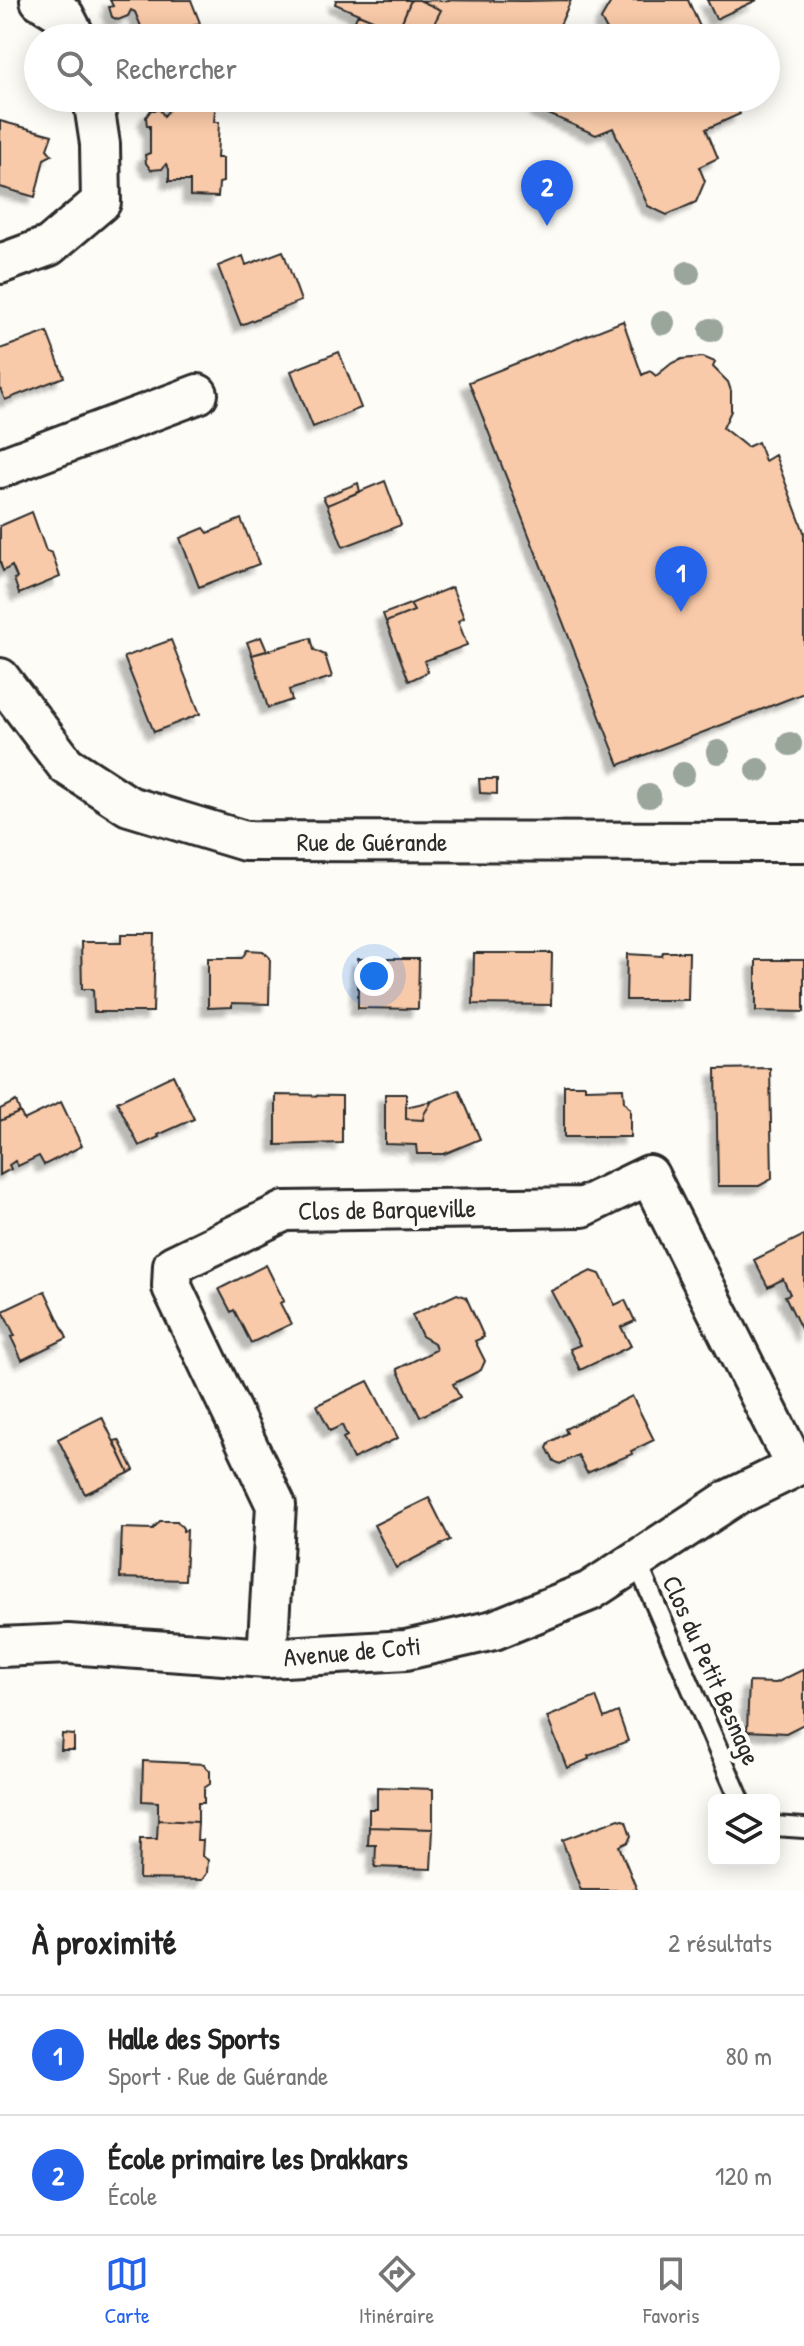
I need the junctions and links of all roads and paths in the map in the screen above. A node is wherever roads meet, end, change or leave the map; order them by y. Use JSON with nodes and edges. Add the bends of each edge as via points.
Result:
{"nodes":[{"id":1,"x":40,"y":0,"type":"edge"},
{"id":2,"x":69,"y":24,"type":"edge"},
{"id":3,"x":95,"y":112,"type":"edge"},
{"id":4,"x":0,"y":264,"type":"edge"},
{"id":5,"x":198,"y":394,"type":"dead end"},
{"id":6,"x":0,"y":468,"type":"edge"},
{"id":7,"x":0,"y":678,"type":"edge"},
{"id":8,"x":804,"y":842,"type":"edge"},
{"id":9,"x":800,"y":1464,"type":"edge"},
{"id":10,"x":636,"y":1560,"type":"junction"},
{"id":11,"x":0,"y":1647,"type":"edge"},
{"id":12,"x":267,"y":1658,"type":"junction"},
{"id":13,"x":737,"y":1794,"type":"edge"},
{"id":14,"x":780,"y":1826,"type":"edge"},
{"id":15,"x":804,"y":1828,"type":"edge"}],
"edges":[{"from":1,"to":2,"type":"street"},
{"from":3,"to":4,"type":"street","via":[[101,202],[49,246]]},
{"from":5,"to":6,"type":"street"},
{"from":7,"to":8,"type":"street","name":"Rue de Guérande","via":[[66,765],[129,806],[245,841]]},
{"from":9,"to":10,"type":"street","name":"Avenue de Coti","via":[[730,1499]]},
{"from":9,"to":12,"type":"street","name":"Clos de Barqueville","via":[[649,1175],[583,1207],[285,1211],[173,1265],[172,1287],[276,1505]]},
{"from":10,"to":12,"type":"street","name":"Avenue de Coti","via":[[590,1591],[494,1630],[406,1650]]},
{"from":10,"to":13,"type":"lane","name":"Clos du Petit Besnage"},
{"from":11,"to":12,"type":"street","name":"Avenue de Coti","via":[[68,1644]]},
{"from":14,"to":15,"type":"lane"}]}
